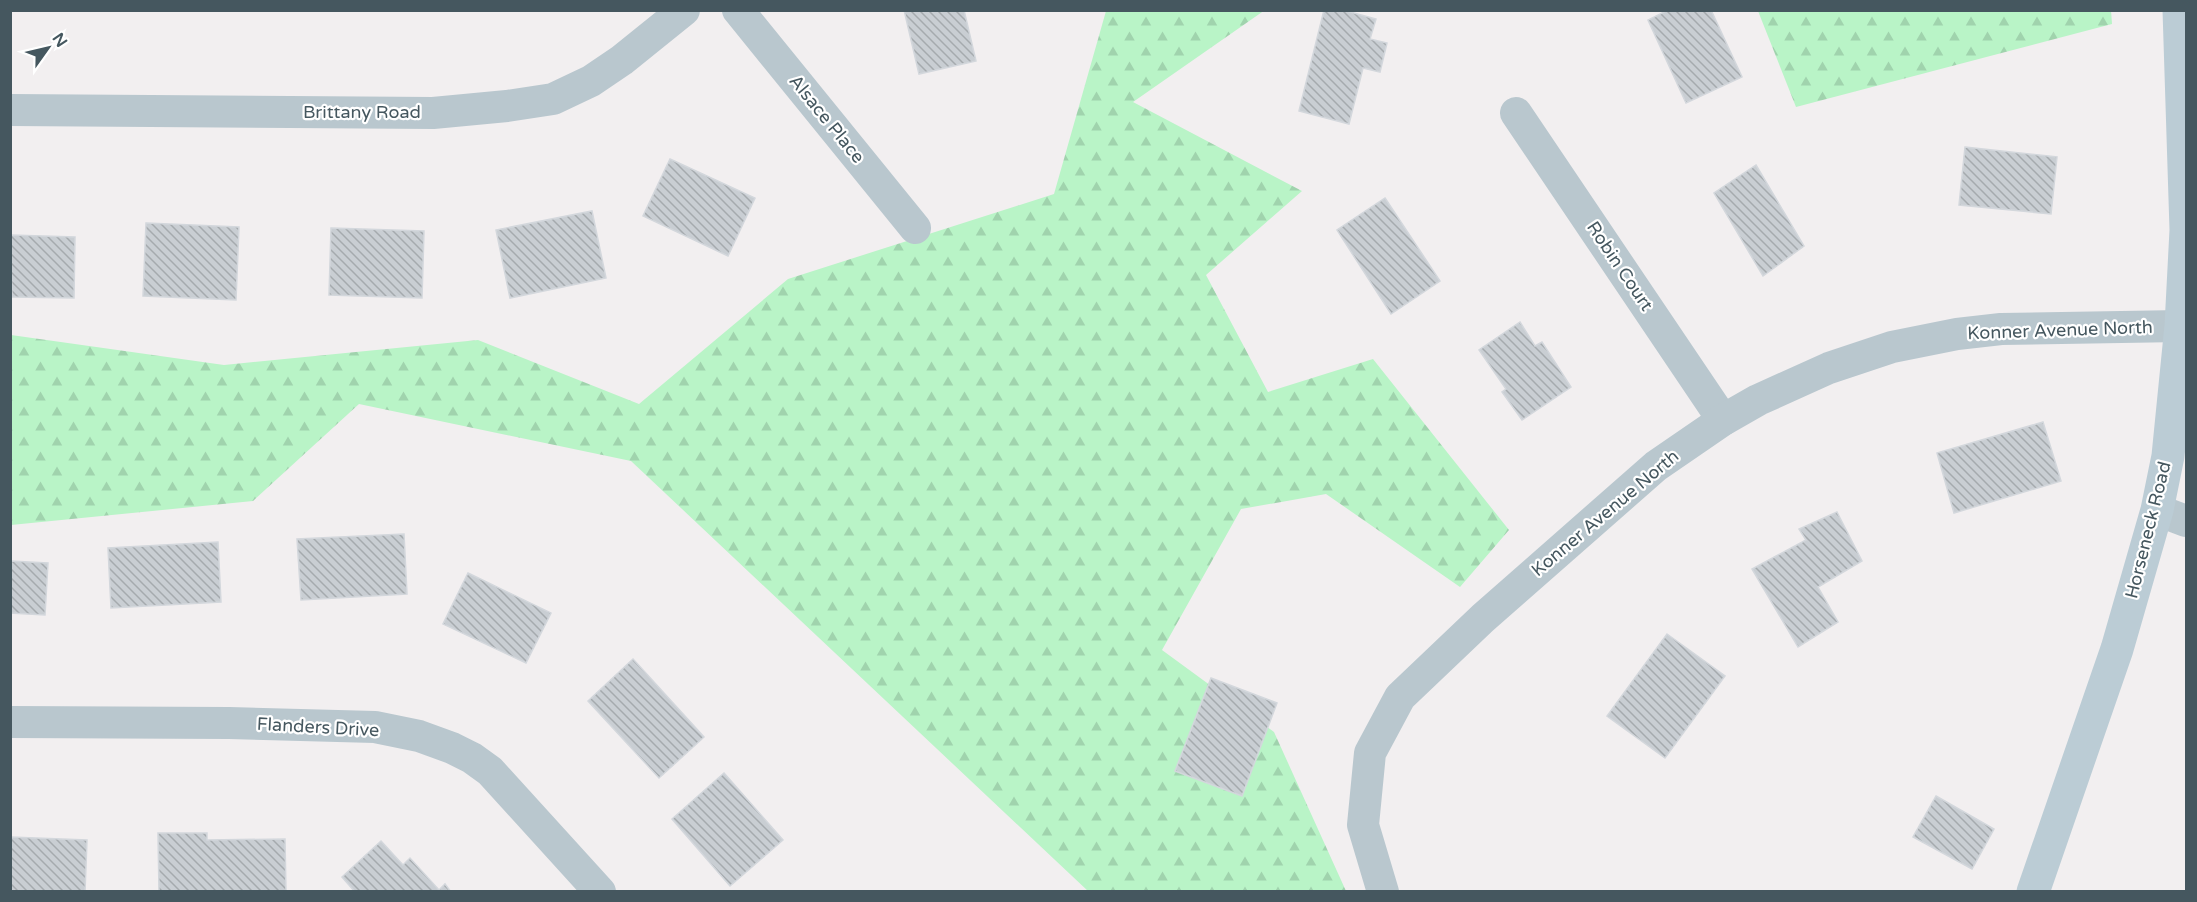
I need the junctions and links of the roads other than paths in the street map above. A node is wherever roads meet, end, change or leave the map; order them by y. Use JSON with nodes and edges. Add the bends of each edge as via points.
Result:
{"nodes":[{"id":1,"x":684,"y":10,"type":"edge"},
{"id":2,"x":738,"y":10,"type":"edge"},
{"id":3,"x":2179,"y":10,"type":"edge"},
{"id":4,"x":10,"y":110,"type":"edge"},
{"id":5,"x":1516,"y":113,"type":"dead end"},
{"id":6,"x":915,"y":228,"type":"dead end"},
{"id":7,"x":2181,"y":326,"type":"junction"},
{"id":8,"x":1723,"y":420,"type":"junction"},
{"id":9,"x":2172,"y":516,"type":"edge"},
{"id":10,"x":10,"y":722,"type":"edge"},
{"id":11,"x":600,"y":891,"type":"edge"},
{"id":12,"x":1383,"y":891,"type":"edge"},
{"id":13,"x":2033,"y":891,"type":"edge"}],
"edges":[{"from":1,"to":4,"type":"street","name":"Brittany Road","via":[[591,81],[553,99],[507,106],[433,113]]},
{"from":2,"to":6,"type":"street","name":"Alsace Place"},
{"from":3,"to":7,"type":"street","name":"Horseneck Road","via":[[2186,230]]},
{"from":5,"to":8,"type":"street","name":"Robin Court"},
{"from":7,"to":8,"type":"street","name":"Konner Avenue North","via":[[2001,329],[1892,347],[1829,368]]},
{"from":7,"to":9,"type":"street","name":"Horseneck Road","via":[[2168,456]]},
{"from":8,"to":12,"type":"street","name":"Konner Avenue North","via":[[1656,466],[1483,618],[1400,697],[1370,753],[1363,825]]},
{"from":9,"to":13,"type":"street","name":"Horseneck Road","via":[[2117,650]]},
{"from":10,"to":11,"type":"street","name":"Flanders Drive","via":[[375,727],[419,736],[472,758],[490,771]]}]}
